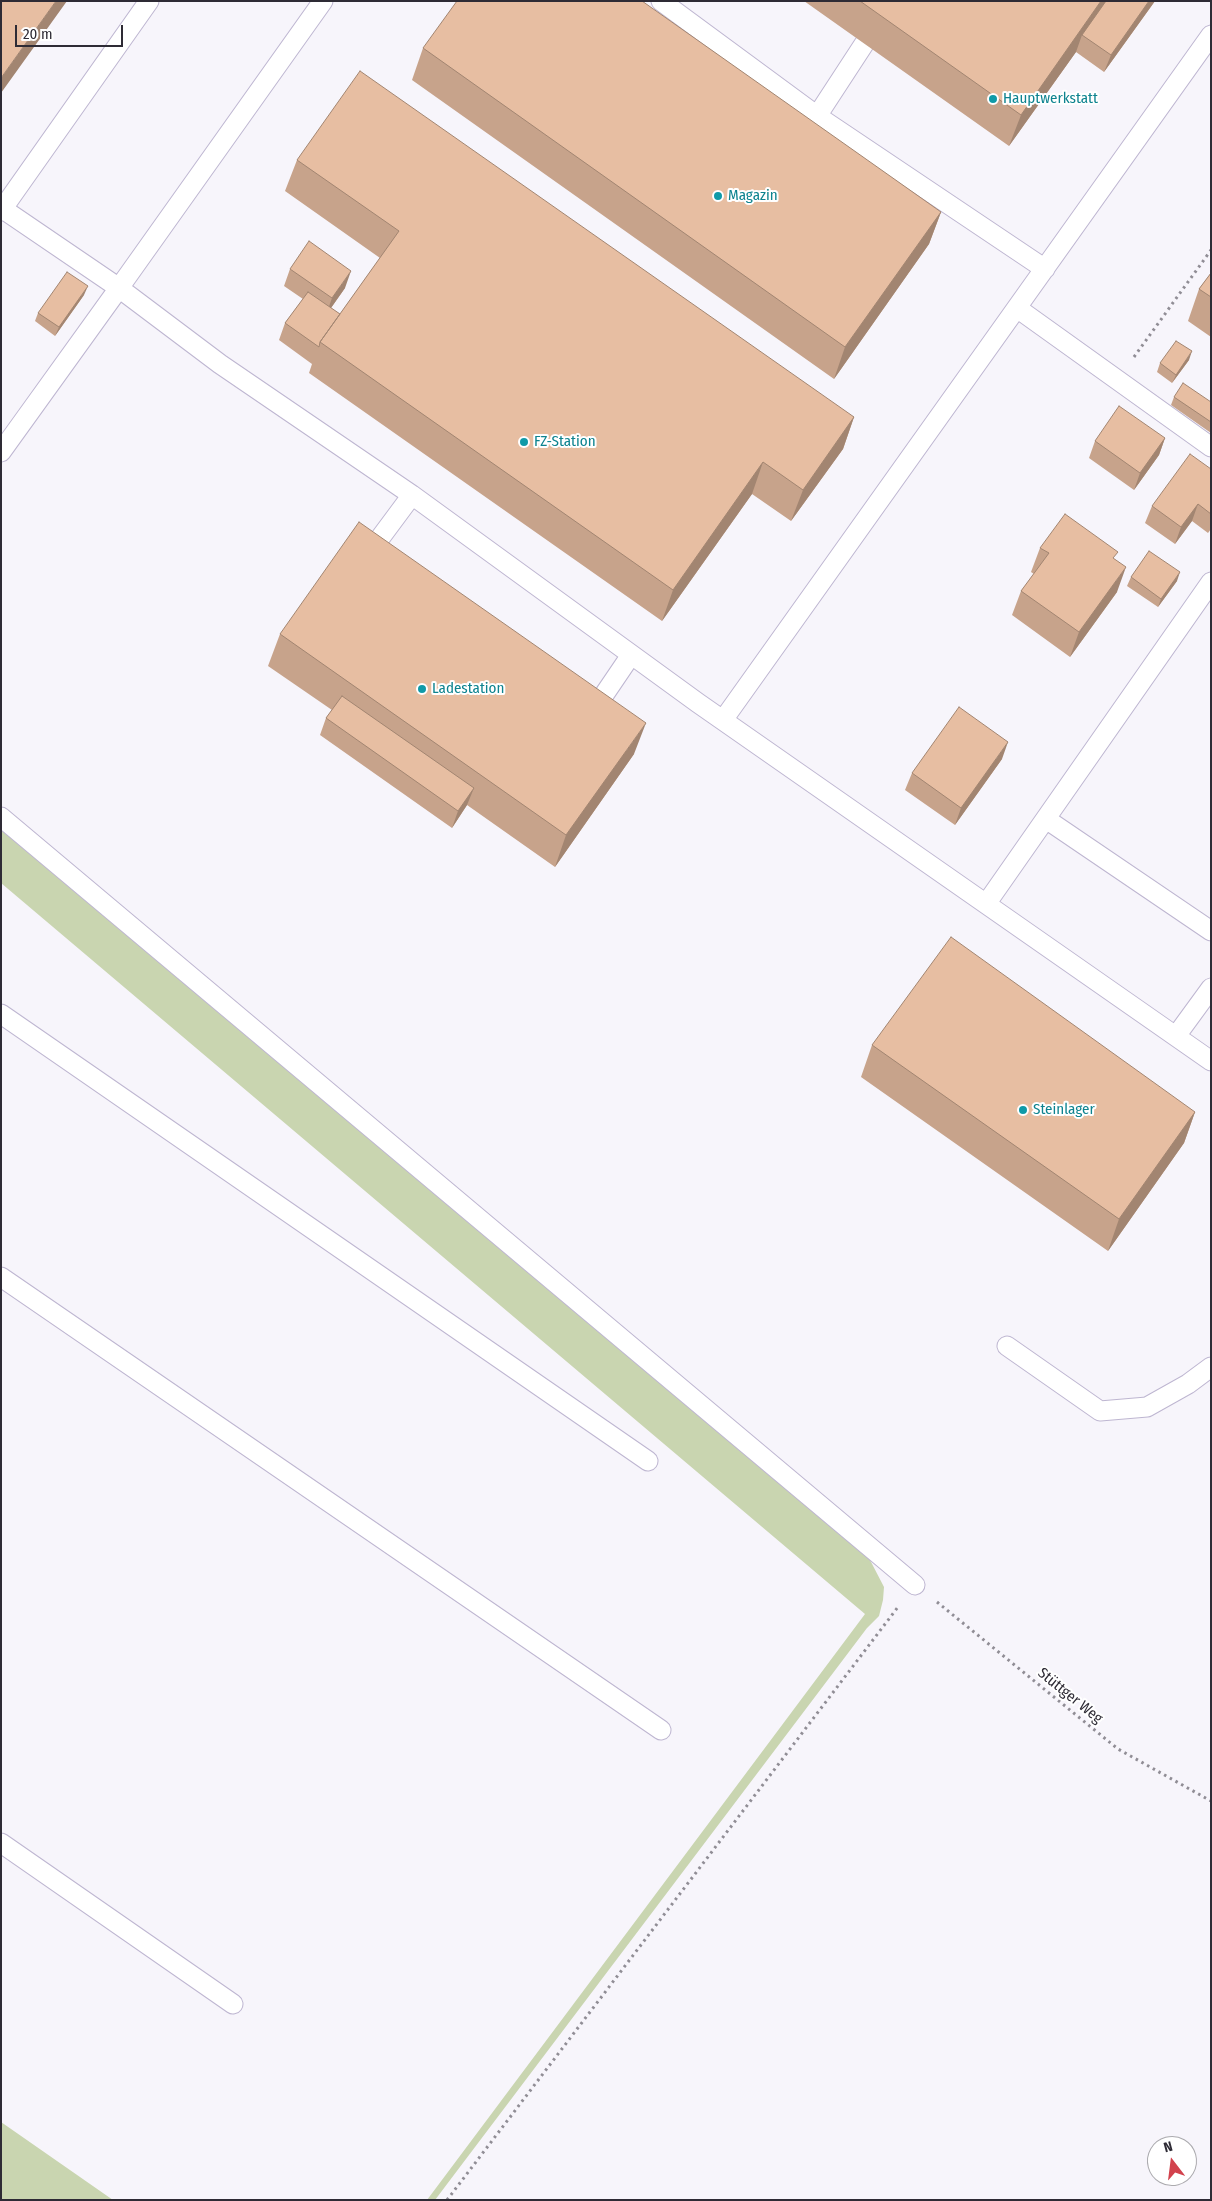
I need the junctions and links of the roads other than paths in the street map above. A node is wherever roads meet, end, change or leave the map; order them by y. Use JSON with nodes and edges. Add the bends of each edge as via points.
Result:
{"nodes":[{"id":1,"x":149,"y":1,"type":"edge"},
{"id":2,"x":323,"y":1,"type":"edge"},
{"id":3,"x":661,"y":1,"type":"edge"},
{"id":4,"x":1211,"y":35,"type":"edge"},
{"id":5,"x":864,"y":44,"type":"dead end"},
{"id":6,"x":816,"y":116,"type":"junction"},
{"id":7,"x":2,"y":210,"type":"edge"},
{"id":8,"x":1045,"y":270,"type":"junction"},
{"id":9,"x":119,"y":288,"type":"junction"},
{"id":10,"x":1017,"y":308,"type":"junction"},
{"id":11,"x":1211,"y":447,"type":"edge"},
{"id":12,"x":1,"y":452,"type":"edge"},
{"id":13,"x":412,"y":495,"type":"junction"},
{"id":14,"x":361,"y":563,"type":"edge"},
{"id":15,"x":1211,"y":582,"type":"edge"},
{"id":16,"x":631,"y":655,"type":"junction"},
{"id":17,"x":586,"y":720,"type":"edge"},
{"id":18,"x":723,"y":720,"type":"junction"},
{"id":19,"x":1,"y":817,"type":"edge"},
{"id":20,"x":1046,"y":818,"type":"junction"},
{"id":21,"x":986,"y":904,"type":"junction"},
{"id":22,"x":1211,"y":931,"type":"edge"},
{"id":23,"x":1211,"y":988,"type":"edge"},
{"id":24,"x":1,"y":1014,"type":"edge"},
{"id":25,"x":1176,"y":1036,"type":"junction"},
{"id":26,"x":1211,"y":1061,"type":"edge"},
{"id":27,"x":1,"y":1277,"type":"edge"},
{"id":28,"x":1007,"y":1346,"type":"dead end"},
{"id":29,"x":1211,"y":1366,"type":"edge"},
{"id":30,"x":648,"y":1462,"type":"dead end"},
{"id":31,"x":915,"y":1585,"type":"road end"},
{"id":32,"x":661,"y":1730,"type":"dead end"},
{"id":33,"x":1,"y":1842,"type":"edge"},
{"id":34,"x":233,"y":2004,"type":"dead end"}],
"edges":[{"from":1,"to":7,"type":"lane"},
{"from":2,"to":9,"type":"lane"},
{"from":3,"to":6,"type":"lane"},
{"from":4,"to":8,"type":"lane"},
{"from":5,"to":6,"type":"lane"},
{"from":6,"to":8,"type":"lane"},
{"from":7,"to":9,"type":"lane"},
{"from":8,"to":10,"type":"lane"},
{"from":9,"to":12,"type":"lane"},
{"from":9,"to":13,"type":"lane","via":[[220,364]]},
{"from":10,"to":11,"type":"lane"},
{"from":10,"to":18,"type":"lane"},
{"from":13,"to":14,"type":"lane"},
{"from":13,"to":16,"type":"lane"},
{"from":15,"to":20,"type":"lane"},
{"from":16,"to":17,"type":"lane"},
{"from":16,"to":18,"type":"lane"},
{"from":18,"to":21,"type":"lane"},
{"from":19,"to":31,"type":"lane"},
{"from":20,"to":21,"type":"lane"},
{"from":20,"to":22,"type":"lane"},
{"from":21,"to":25,"type":"lane"},
{"from":23,"to":25,"type":"lane"},
{"from":24,"to":30,"type":"lane"},
{"from":25,"to":26,"type":"lane"},
{"from":27,"to":32,"type":"lane"},
{"from":28,"to":29,"type":"lane","via":[[1100,1410],[1146,1407],[1188,1384]]},
{"from":33,"to":34,"type":"lane"}]}
